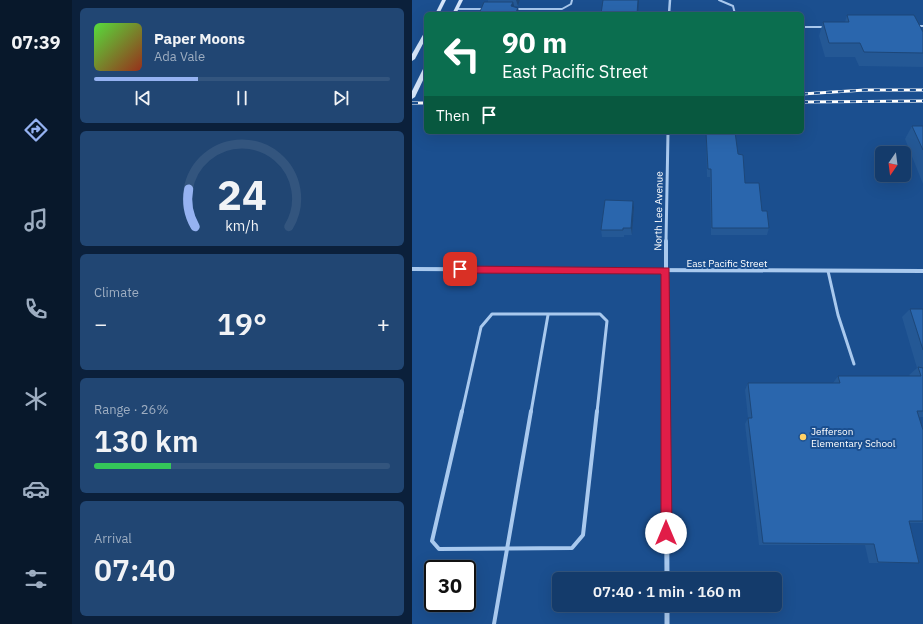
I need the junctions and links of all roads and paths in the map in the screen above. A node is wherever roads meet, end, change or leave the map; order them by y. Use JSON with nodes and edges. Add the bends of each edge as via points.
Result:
{"nodes":[{"id":1,"x":444,"y":0,"type":"edge"},
{"id":2,"x":461,"y":0,"type":"edge"},
{"id":3,"x":572,"y":0,"type":"edge"},
{"id":4,"x":670,"y":0,"type":"edge"},
{"id":5,"x":719,"y":0,"type":"edge"},
{"id":6,"x":487,"y":9,"type":"edge"},
{"id":7,"x":510,"y":9,"type":"edge"},
{"id":8,"x":438,"y":12,"type":"edge"},
{"id":9,"x":455,"y":12,"type":"edge"},
{"id":10,"x":670,"y":12,"type":"edge"},
{"id":11,"x":734,"y":12,"type":"edge"},
{"id":12,"x":915,"y":26,"type":"edge"},
{"id":13,"x":923,"y":26,"type":"edge"},
{"id":14,"x":804,"y":27,"type":"edge"},
{"id":15,"x":825,"y":27,"type":"edge"},
{"id":16,"x":424,"y":38,"type":"edge"},
{"id":17,"x":412,"y":60,"type":"edge"},
{"id":18,"x":424,"y":73,"type":"edge"},
{"id":19,"x":412,"y":97,"type":"edge"},
{"id":20,"x":668,"y":134,"type":"edge"},
{"id":21,"x":412,"y":269,"type":"edge"},
{"id":22,"x":666,"y":271,"type":"junction"},
{"id":23,"x":828,"y":271,"type":"junction"},
{"id":24,"x":923,"y":271,"type":"edge"},
{"id":25,"x":548,"y":315,"type":"junction"},
{"id":26,"x":854,"y":364,"type":"dead end"},
{"id":27,"x":508,"y":548,"type":"junction"},
{"id":28,"x":667,"y":572,"type":"edge"},
{"id":29,"x":667,"y":612,"type":"edge"},
{"id":30,"x":494,"y":624,"type":"edge"},
{"id":31,"x":667,"y":624,"type":"edge"}],
"edges":[{"from":1,"to":8,"type":"main road"},
{"from":2,"to":9,"type":"main road"},
{"from":3,"to":7,"type":"lane","via":[[571,4],[562,9]]},
{"from":4,"to":10,"type":"street"},
{"from":5,"to":11,"type":"lane","via":[[733,6]]},
{"from":6,"to":9,"type":"lane"},
{"from":12,"to":13,"type":"lane"},
{"from":14,"to":15,"type":"lane"},
{"from":16,"to":17,"type":"main road"},
{"from":18,"to":19,"type":"main road"},
{"from":20,"to":22,"type":"street","name":"North Lee Avenue"},
{"from":21,"to":22,"type":"street","name":"East Pacific Street"},
{"from":22,"to":23,"type":"street","name":"East Pacific Street"},
{"from":22,"to":28,"type":"street","name":"North Lee Avenue"},
{"from":23,"to":24,"type":"street","name":"East Pacific Street"},
{"from":23,"to":26,"type":"lane","via":[[838,315]]},
{"from":25,"to":27,"type":"lane"},
{"from":25,"to":27,"type":"lane","via":[[600,314],[606,321],[583,535],[572,548]]},
{"from":25,"to":27,"type":"lane","via":[[492,314],[481,327],[432,541],[439,549]]},
{"from":27,"to":30,"type":"lane"},
{"from":29,"to":31,"type":"street"}]}
